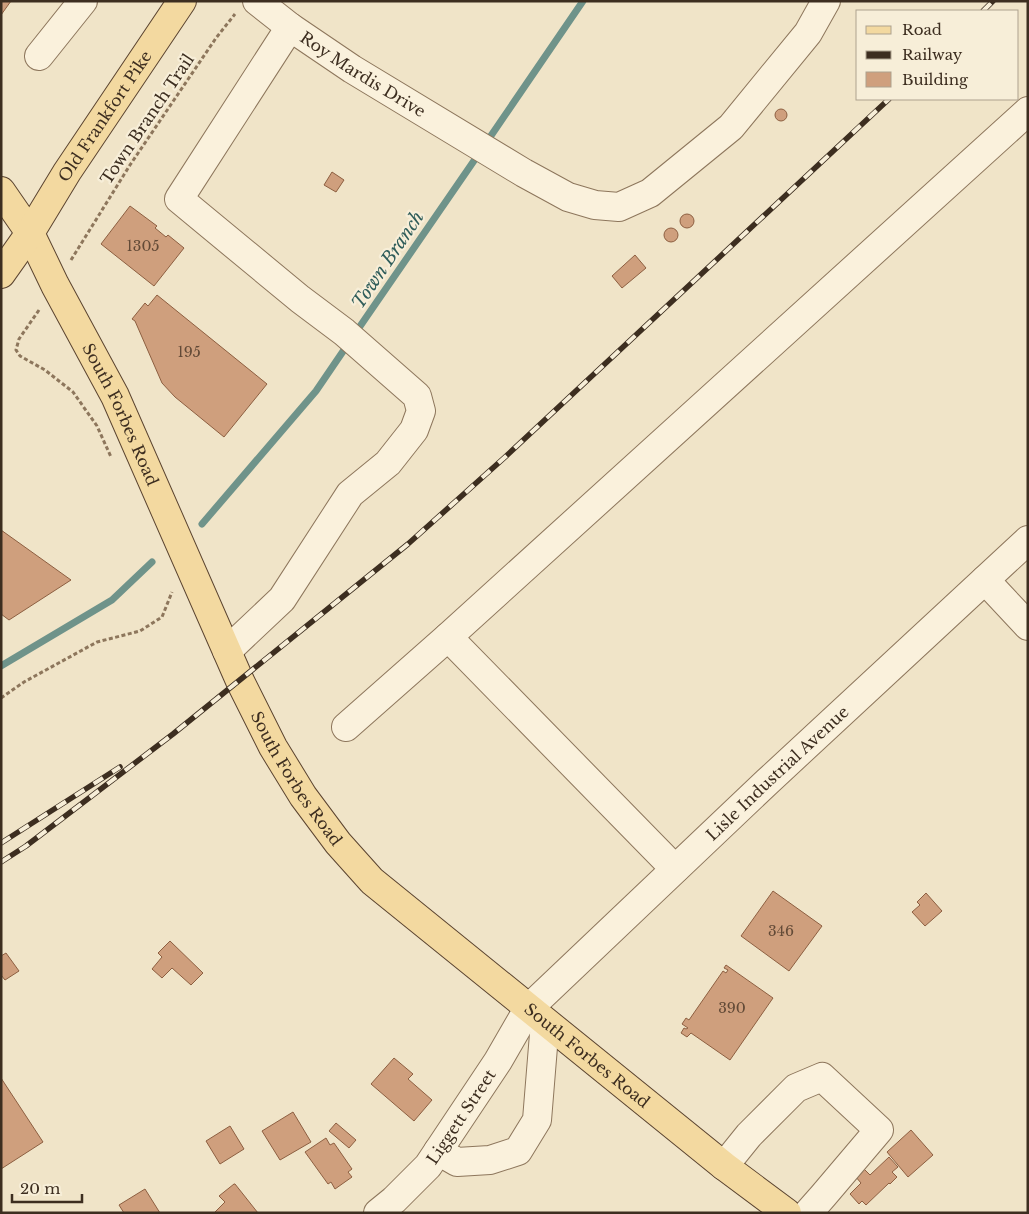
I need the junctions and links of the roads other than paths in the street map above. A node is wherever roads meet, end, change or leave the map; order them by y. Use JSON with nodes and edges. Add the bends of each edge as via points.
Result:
{"nodes":[{"id":1,"x":83,"y":1,"type":"edge"},
{"id":2,"x":182,"y":1,"type":"edge"},
{"id":3,"x":826,"y":1,"type":"edge"},
{"id":4,"x":248,"y":5,"type":"edge"},
{"id":5,"x":290,"y":27,"type":"junction"},
{"id":6,"x":39,"y":56,"type":"dead end"},
{"id":7,"x":1028,"y":112,"type":"edge"},
{"id":8,"x":1,"y":191,"type":"edge"},
{"id":9,"x":30,"y":232,"type":"junction"},
{"id":10,"x":1,"y":274,"type":"edge"},
{"id":11,"x":1028,"y":540,"type":"edge"},
{"id":12,"x":985,"y":580,"type":"junction"},
{"id":13,"x":1028,"y":626,"type":"edge"},
{"id":14,"x":448,"y":637,"type":"junction"},
{"id":15,"x":227,"y":651,"type":"junction"},
{"id":16,"x":346,"y":727,"type":"dead end"},
{"id":17,"x":675,"y":869,"type":"junction"},
{"id":18,"x":536,"y":1016,"type":"junction"},
{"id":19,"x":438,"y":1151,"type":"junction"},
{"id":20,"x":724,"y":1166,"type":"junction"},
{"id":21,"x":773,"y":1208,"type":"edge"},
{"id":22,"x":378,"y":1213,"type":"edge"},
{"id":23,"x":808,"y":1213,"type":"edge"}],
"edges":[{"from":1,"to":6,"type":"street"},
{"from":2,"to":9,"type":"main road","name":"Old Frankfort Pike","via":[[66,172]]},
{"from":3,"to":5,"type":"street","name":"Roy Mardis Drive","via":[[808,33],[731,127],[650,193],[620,207],[595,205],[568,197],[524,173],[352,69]]},
{"from":4,"to":5,"type":"street","name":"Roy Mardis Drive"},
{"from":5,"to":15,"type":"street","via":[[179,199],[344,332],[417,396],[420,411],[414,430],[388,463],[350,494],[282,599]]},
{"from":7,"to":14,"type":"street"},
{"from":8,"to":9,"type":"main road","name":"South Forbes Road"},
{"from":9,"to":10,"type":"main road","name":"Old Frankfort Pike"},
{"from":9,"to":15,"type":"main road","name":"South Forbes Road","via":[[115,396]]},
{"from":11,"to":12,"type":"street","name":"Lisle Industrial Avenue"},
{"from":12,"to":13,"type":"street"},
{"from":12,"to":17,"type":"street","name":"Lisle Industrial Avenue"},
{"from":14,"to":16,"type":"street"},
{"from":14,"to":17,"type":"street"},
{"from":15,"to":18,"type":"main road","name":"South Forbes Road","via":[[273,747],[303,796],[338,843],[372,882]]},
{"from":17,"to":18,"type":"street","name":"Lisle Industrial Avenue"},
{"from":18,"to":19,"type":"street","name":"Liggett Street","via":[[498,1061]]},
{"from":18,"to":19,"type":"street","via":[[537,1120],[518,1151],[490,1160],[457,1162]]},
{"from":18,"to":20,"type":"main road","name":"South Forbes Road"},
{"from":19,"to":22,"type":"street","name":"Liggett Street","via":[[428,1166]]},
{"from":20,"to":21,"type":"main road","name":"South Forbes Road"},
{"from":20,"to":23,"type":"street","via":[[749,1135],[796,1088],[822,1077],[879,1130]]}]}
